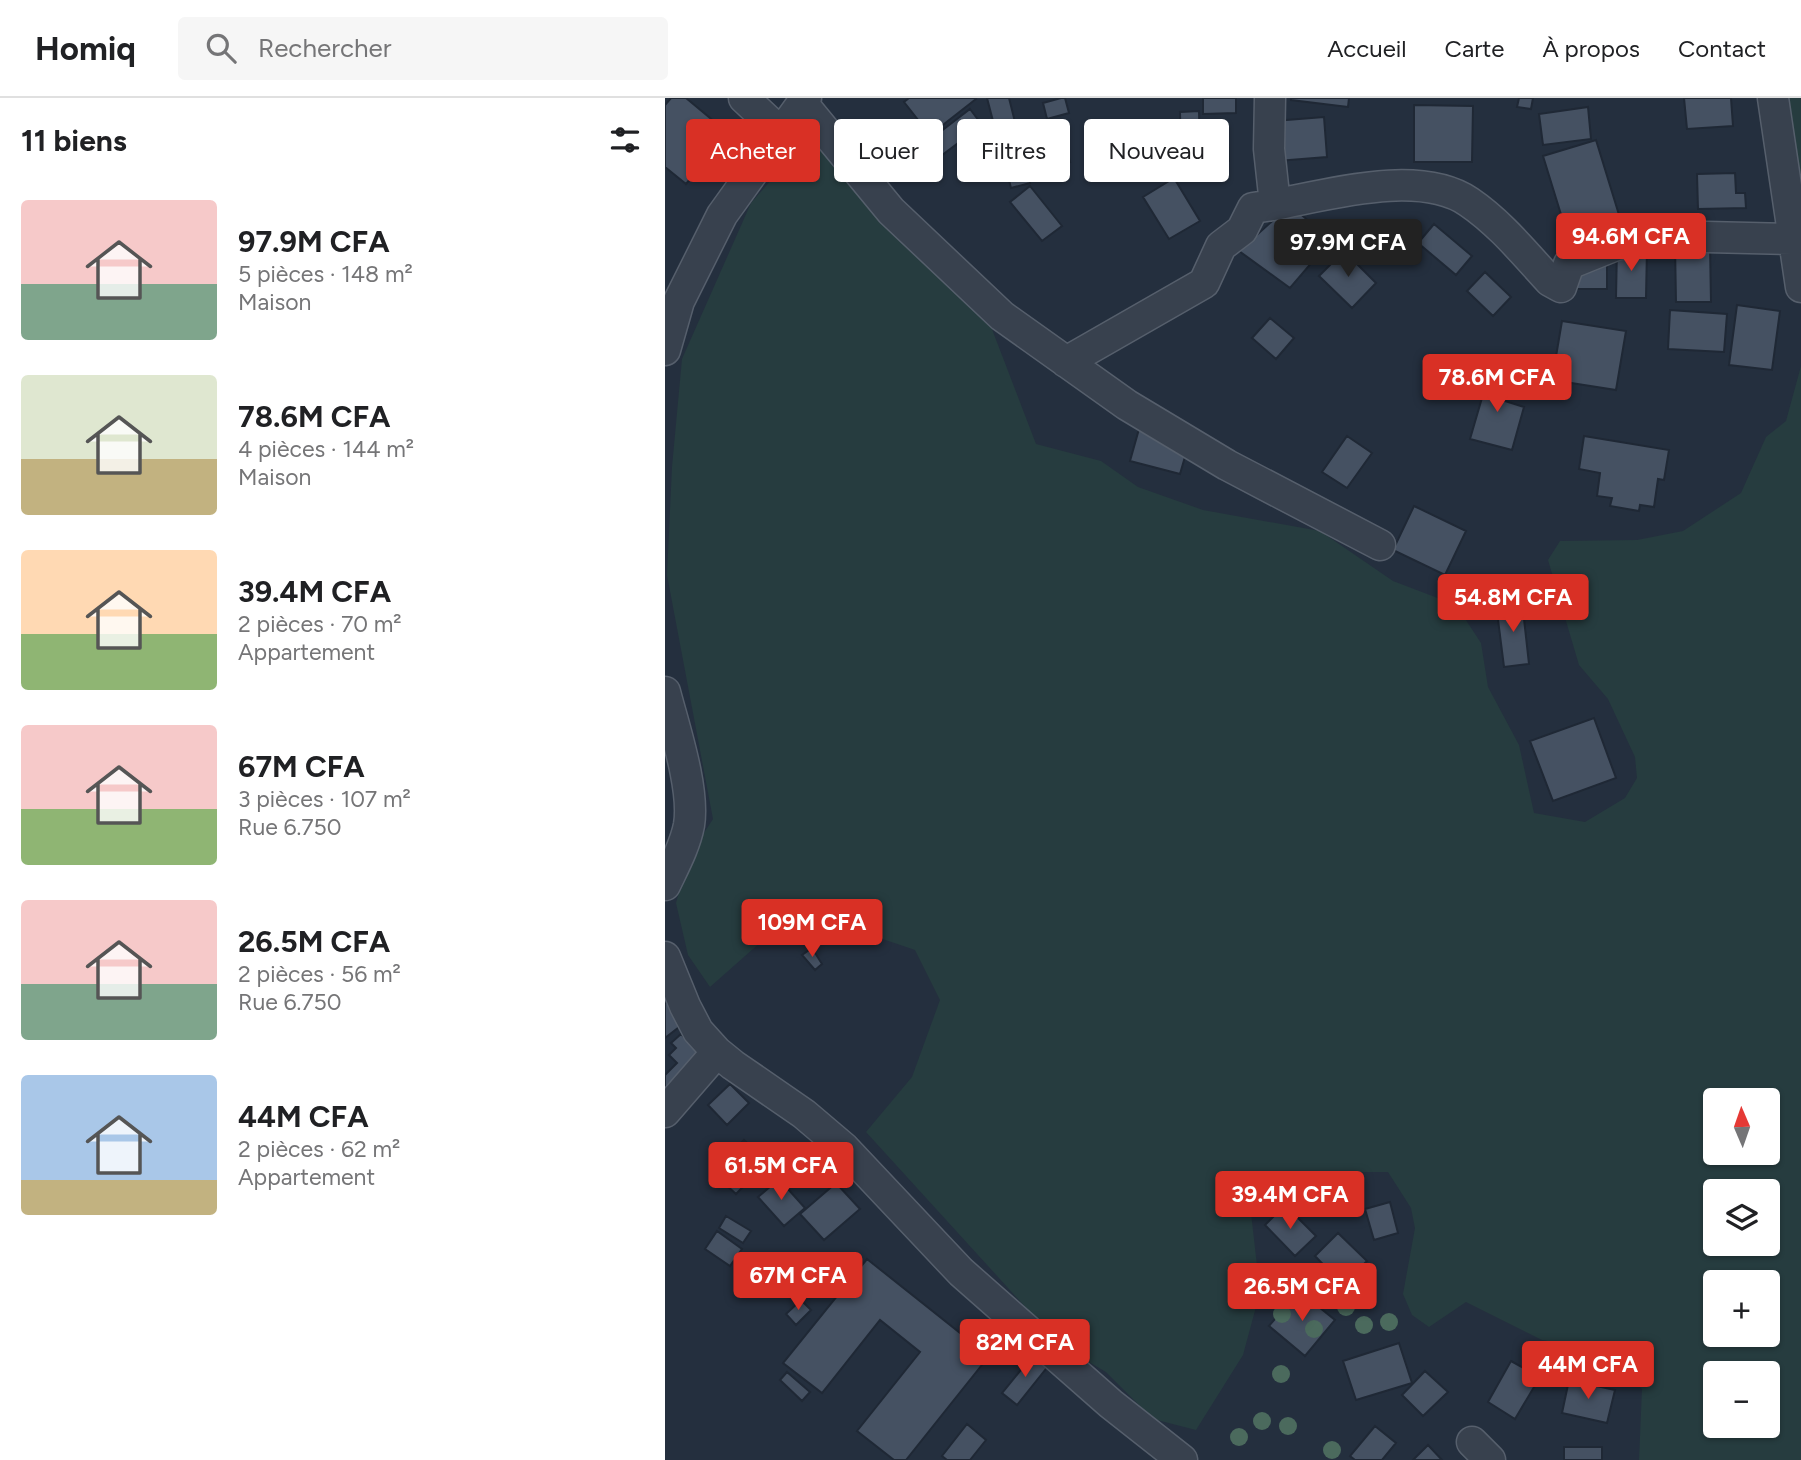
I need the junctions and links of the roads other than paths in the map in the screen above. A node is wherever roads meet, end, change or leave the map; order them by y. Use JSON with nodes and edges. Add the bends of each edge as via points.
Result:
{"nodes":[{"id":1,"x":744,"y":98,"type":"edge"},
{"id":2,"x":1270,"y":98,"type":"edge"},
{"id":3,"x":1773,"y":98,"type":"edge"},
{"id":4,"x":804,"y":100,"type":"edge"},
{"id":5,"x":766,"y":119,"type":"edge"},
{"id":6,"x":790,"y":119,"type":"edge"},
{"id":7,"x":745,"y":182,"type":"edge"},
{"id":8,"x":1273,"y":205,"type":"junction"},
{"id":9,"x":1793,"y":239,"type":"junction"},
{"id":10,"x":1801,"y":287,"type":"edge"},
{"id":11,"x":672,"y":298,"type":"edge"},
{"id":12,"x":665,"y":350,"type":"edge"},
{"id":13,"x":1066,"y":362,"type":"junction"},
{"id":14,"x":1380,"y":545,"type":"dead end"},
{"id":15,"x":665,"y":692,"type":"edge"},
{"id":16,"x":665,"y":885,"type":"edge"},
{"id":17,"x":665,"y":957,"type":"edge"},
{"id":18,"x":717,"y":1052,"type":"junction"},
{"id":19,"x":665,"y":1112,"type":"edge"},
{"id":20,"x":1182,"y":1460,"type":"edge"}],
"edges":[{"from":1,"to":5,"type":"street"},
{"from":2,"to":8,"type":"street"},
{"from":3,"to":9,"type":"street"},
{"from":4,"to":6,"type":"street"},
{"from":4,"to":13,"type":"street","via":[[891,211],[1002,316]]},
{"from":7,"to":11,"type":"street"},
{"from":8,"to":9,"type":"street","via":[[1355,190],[1406,185],[1436,188],[1467,200],[1561,287],[1569,264],[1616,245],[1665,236]]},
{"from":8,"to":13,"type":"street","via":[[1253,208],[1242,230],[1221,246],[1204,284]]},
{"from":9,"to":10,"type":"street"},
{"from":11,"to":12,"type":"street"},
{"from":13,"to":14,"type":"street","via":[[1227,465]]},
{"from":15,"to":16,"type":"street","via":[[690,796],[689,824]]},
{"from":17,"to":18,"type":"street","via":[[698,1031]]},
{"from":18,"to":19,"type":"street"},
{"from":18,"to":20,"type":"street","via":[[844,1148],[961,1272]]}]}
